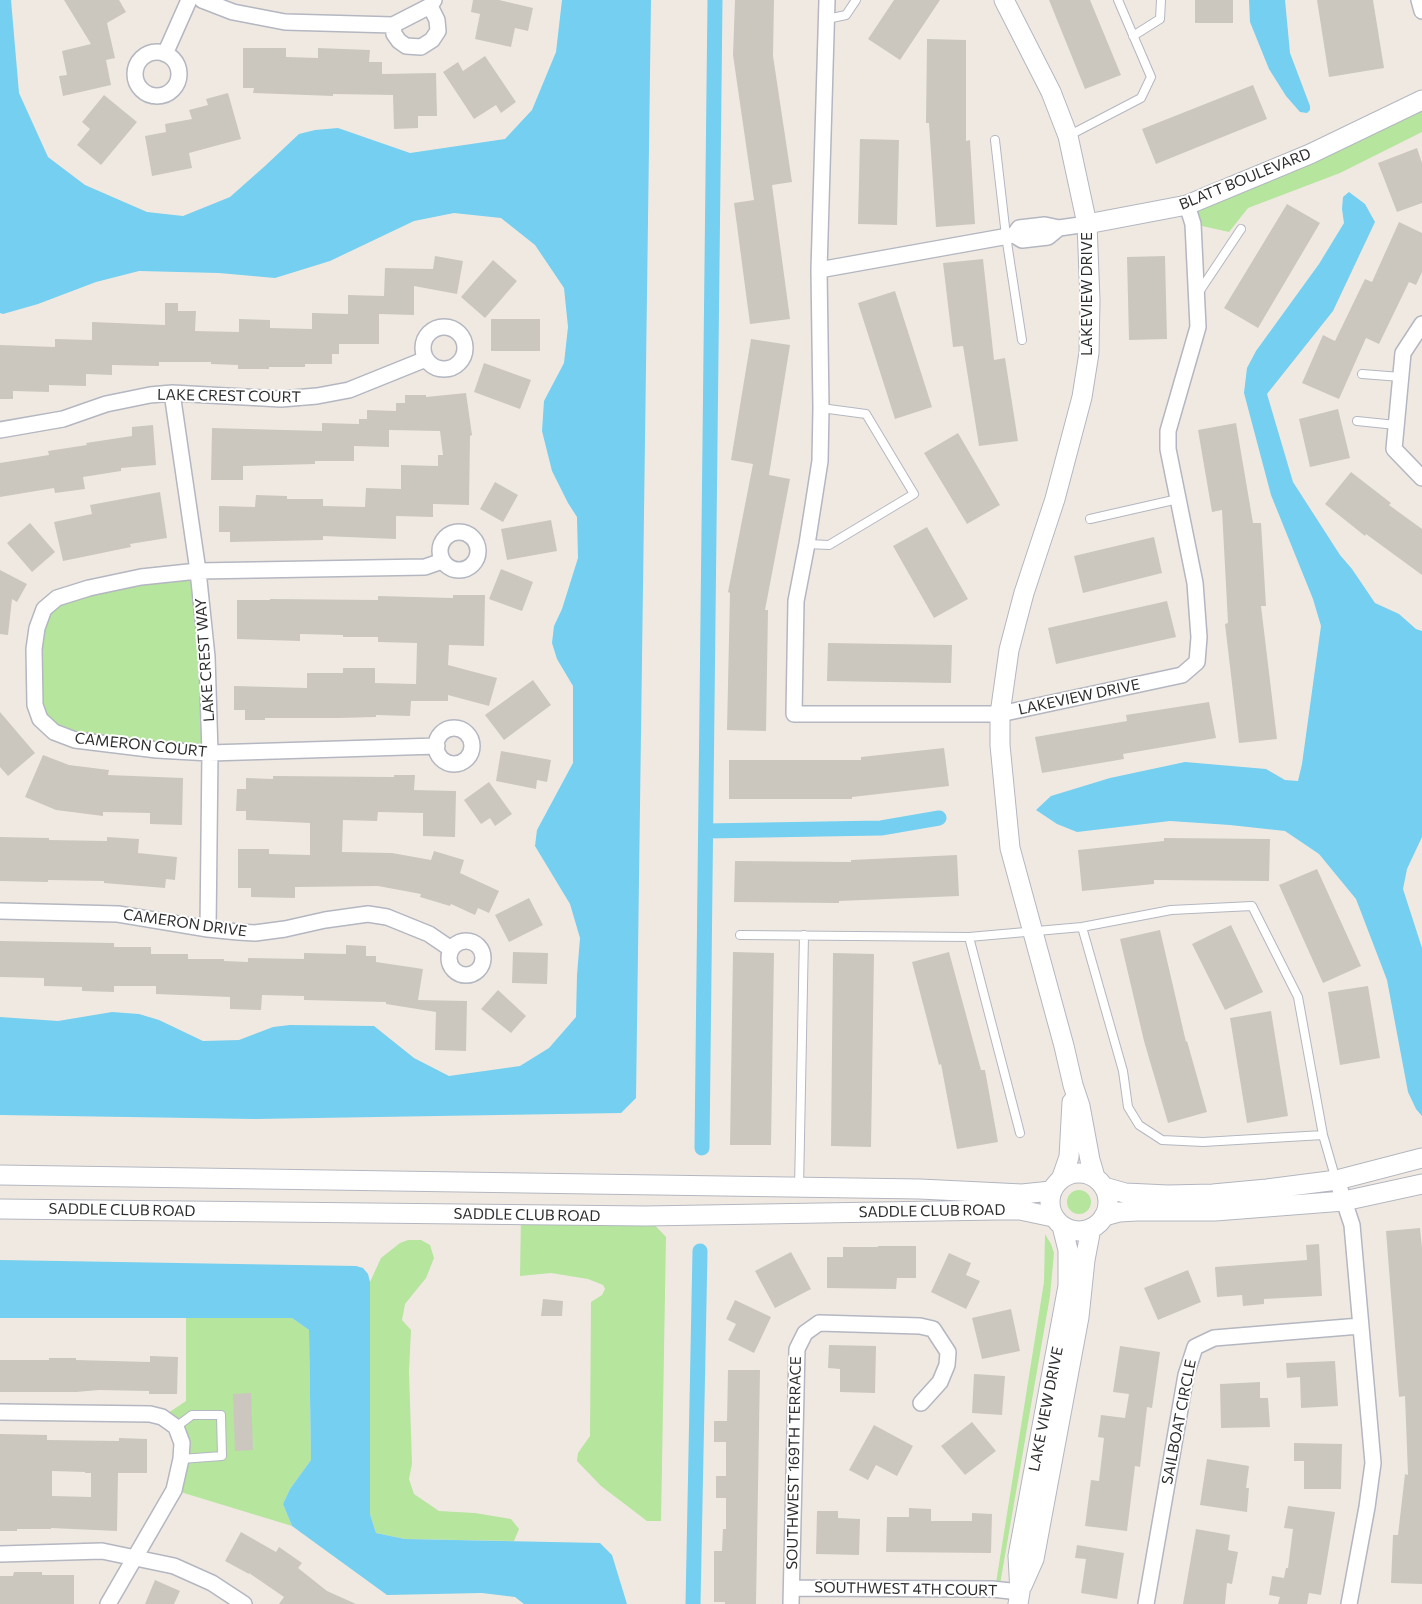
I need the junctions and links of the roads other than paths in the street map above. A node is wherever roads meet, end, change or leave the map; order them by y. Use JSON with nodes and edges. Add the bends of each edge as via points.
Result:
{"nodes":[{"id":1,"x":189,"y":0,"type":"edge"},
{"id":2,"x":202,"y":0,"type":"edge"},
{"id":3,"x":826,"y":0,"type":"edge"},
{"id":4,"x":856,"y":0,"type":"edge"},
{"id":5,"x":1004,"y":0,"type":"edge"},
{"id":6,"x":1118,"y":0,"type":"edge"},
{"id":7,"x":1161,"y":0,"type":"edge"},
{"id":8,"x":1419,"y":0,"type":"edge"},
{"id":9,"x":432,"y":3,"type":"edge"},
{"id":10,"x":1422,"y":11,"type":"edge"},
{"id":11,"x":827,"y":19,"type":"junction"},
{"id":12,"x":393,"y":24,"type":"junction"},
{"id":13,"x":1133,"y":36,"type":"junction"},
{"id":14,"x":165,"y":54,"type":"dead end"},
{"id":15,"x":1422,"y":100,"type":"edge"},
{"id":16,"x":1068,"y":136,"type":"junction"},
{"id":17,"x":995,"y":140,"type":"dead end"},
{"id":18,"x":1187,"y":205,"type":"junction"},
{"id":19,"x":1087,"y":224,"type":"junction"},
{"id":20,"x":1241,"y":229,"type":"dead end"},
{"id":21,"x":1010,"y":236,"type":"junction"},
{"id":22,"x":819,"y":270,"type":"junction"},
{"id":23,"x":1196,"y":295,"type":"junction"},
{"id":24,"x":1422,"y":324,"type":"edge"},
{"id":25,"x":1022,"y":340,"type":"dead end"},
{"id":26,"x":426,"y":359,"type":"dead end"},
{"id":27,"x":1362,"y":374,"type":"dead end"},
{"id":28,"x":1400,"y":377,"type":"junction"},
{"id":29,"x":172,"y":393,"type":"junction"},
{"id":30,"x":821,"y":408,"type":"junction"},
{"id":31,"x":1357,"y":421,"type":"dead end"},
{"id":32,"x":1396,"y":425,"type":"junction"},
{"id":33,"x":0,"y":430,"type":"edge"},
{"id":34,"x":1422,"y":478,"type":"edge"},
{"id":35,"x":1178,"y":499,"type":"junction"},
{"id":36,"x":1090,"y":520,"type":"dead end"},
{"id":37,"x":807,"y":544,"type":"junction"},
{"id":38,"x":442,"y":561,"type":"dead end"},
{"id":39,"x":198,"y":571,"type":"junction"},
{"id":40,"x":1000,"y":714,"type":"junction"},
{"id":41,"x":437,"y":746,"type":"dead end"},
{"id":42,"x":210,"y":753,"type":"junction"},
{"id":43,"x":0,"y":911,"type":"edge"},
{"id":44,"x":1082,"y":927,"type":"junction"},
{"id":45,"x":208,"y":930,"type":"junction"},
{"id":46,"x":1032,"y":931,"type":"junction"},
{"id":47,"x":740,"y":935,"type":"dead end"},
{"id":48,"x":804,"y":935,"type":"junction"},
{"id":49,"x":968,"y":937,"type":"junction"},
{"id":50,"x":452,"y":949,"type":"dead end"},
{"id":51,"x":1073,"y":1085,"type":"junction"},
{"id":52,"x":1020,"y":1133,"type":"dead end"},
{"id":53,"x":1323,"y":1135,"type":"junction"},
{"id":54,"x":1422,"y":1158,"type":"edge"},
{"id":55,"x":0,"y":1175,"type":"edge"},
{"id":56,"x":1336,"y":1180,"type":"junction"},
{"id":57,"x":1100,"y":1182,"type":"junction"},
{"id":58,"x":1057,"y":1184,"type":"junction"},
{"id":59,"x":1422,"y":1184,"type":"edge"},
{"id":60,"x":799,"y":1188,"type":"junction"},
{"id":61,"x":1344,"y":1201,"type":"junction"},
{"id":62,"x":0,"y":1209,"type":"edge"},
{"id":63,"x":1058,"y":1221,"type":"junction"},
{"id":64,"x":1098,"y":1222,"type":"junction"},
{"id":65,"x":1360,"y":1326,"type":"junction"},
{"id":66,"x":921,"y":1403,"type":"dead end"},
{"id":67,"x":0,"y":1412,"type":"edge"},
{"id":68,"x":176,"y":1427,"type":"junction"},
{"id":69,"x":181,"y":1459,"type":"junction"},
{"id":70,"x":0,"y":1554,"type":"edge"},
{"id":71,"x":135,"y":1558,"type":"junction"},
{"id":72,"x":792,"y":1588,"type":"junction"},
{"id":73,"x":1019,"y":1598,"type":"edge"},
{"id":74,"x":108,"y":1604,"type":"edge"},
{"id":75,"x":244,"y":1604,"type":"edge"},
{"id":76,"x":791,"y":1604,"type":"edge"},
{"id":77,"x":1146,"y":1604,"type":"edge"},
{"id":78,"x":1349,"y":1604,"type":"edge"}],
"edges":[{"from":1,"to":14,"type":"street"},
{"from":2,"to":12,"type":"street","via":[[233,12],[285,22]]},
{"from":3,"to":11,"type":"street"},
{"from":4,"to":11,"type":"lane","via":[[846,15]]},
{"from":5,"to":16,"type":"street","name":"LAKEVIEW DRIVE","via":[[1051,92]]},
{"from":6,"to":13,"type":"lane"},
{"from":7,"to":13,"type":"lane","via":[[1160,20]]},
{"from":8,"to":10,"type":"street"},
{"from":9,"to":12,"type":"street"},
{"from":9,"to":12,"type":"street","via":[[438,31],[421,47],[406,46],[399,41]]},
{"from":11,"to":22,"type":"street"},
{"from":13,"to":16,"type":"lane","via":[[1151,77],[1141,98]]},
{"from":15,"to":18,"type":"street","name":"BLATT BOULEVARD","via":[[1310,154]]},
{"from":16,"to":19,"type":"street","name":"LAKEVIEW DRIVE"},
{"from":17,"to":21,"type":"lane"},
{"from":18,"to":19,"type":"street","name":"BLATT BOULEVARD"},
{"from":18,"to":23,"type":"street","name":"LAKEVIEW DRIVE","via":[[1193,224]]},
{"from":19,"to":21,"type":"street","name":"BLATT BOULEVARD","via":[[1019,228]]},
{"from":19,"to":40,"type":"street","name":"LAKEVIEW DRIVE","via":[[1089,353],[1082,397],[1009,650]]},
{"from":20,"to":23,"type":"lane"},
{"from":21,"to":22,"type":"street","name":"BLATT BOULEVARD"},
{"from":21,"to":25,"type":"lane"},
{"from":22,"to":30,"type":"street"},
{"from":23,"to":35,"type":"street","name":"LAKEVIEW DRIVE","via":[[1198,327],[1168,430],[1168,450]]},
{"from":24,"to":28,"type":"street","via":[[1403,353]]},
{"from":26,"to":29,"type":"street","name":"LAKE CREST COURT","via":[[349,390],[317,396],[263,398]]},
{"from":27,"to":28,"type":"lane"},
{"from":28,"to":32,"type":"street"},
{"from":29,"to":33,"type":"street","name":"LAKE CREST COURT","via":[[131,398],[63,419]]},
{"from":29,"to":39,"type":"street","name":"LAKE CREST WAY"},
{"from":30,"to":37,"type":"street","via":[[820,461]]},
{"from":30,"to":37,"type":"lane","via":[[866,414],[914,494],[830,545]]},
{"from":31,"to":32,"type":"lane"},
{"from":32,"to":34,"type":"street","via":[[1394,449]]},
{"from":35,"to":36,"type":"lane"},
{"from":35,"to":40,"type":"street","name":"LAKEVIEW DRIVE","via":[[1195,583],[1199,637],[1197,662],[1182,675]]},
{"from":37,"to":40,"type":"street","via":[[796,601],[794,714]]},
{"from":38,"to":39,"type":"street","name":"CAMERON COURT","via":[[425,567]]},
{"from":39,"to":42,"type":"street","name":"LAKE CREST WAY","via":[[207,657]]},
{"from":39,"to":42,"type":"street","name":"CAMERON COURT","via":[[141,577],[57,598],[44,609],[37,628],[35,705],[40,719],[54,732],[75,740]]},
{"from":40,"to":46,"type":"street","name":"LAKEVIEW DRIVE","via":[[1010,848]]},
{"from":41,"to":42,"type":"street","name":"CAMERON COURT"},
{"from":42,"to":45,"type":"street","name":"LAKE CREST WAY"},
{"from":43,"to":45,"type":"street","name":"CAMERON DRIVE","via":[[118,914]]},
{"from":44,"to":46,"type":"lane"},
{"from":44,"to":53,"type":"lane","via":[[1123,1071],[1128,1107],[1138,1125],[1162,1140],[1203,1142]]},
{"from":44,"to":53,"type":"lane","via":[[1171,910],[1252,906],[1298,997]]},
{"from":45,"to":50,"type":"street","name":"CAMERON DRIVE","via":[[254,932],[285,929],[368,914],[387,917]]},
{"from":46,"to":49,"type":"lane"},
{"from":46,"to":51,"type":"street","name":"LAKEVIEW DRIVE"},
{"from":47,"to":48,"type":"lane"},
{"from":48,"to":49,"type":"lane"},
{"from":48,"to":60,"type":"lane"},
{"from":49,"to":52,"type":"lane"},
{"from":51,"to":57,"type":"street","name":"LAKEVIEW DRIVE"},
{"from":51,"to":58,"type":"street","name":"LAKEVIEW DRIVE","via":[[1069,1157]]},
{"from":53,"to":56,"type":"lane"},
{"from":54,"to":56,"type":"street"},
{"from":55,"to":60,"type":"street","name":"SADDLE CLUB ROAD"},
{"from":56,"to":57,"type":"street","via":[[1213,1194],[1138,1194],[1115,1191]]},
{"from":56,"to":61,"type":"street"},
{"from":57,"to":58,"type":"street","via":[[1079,1172]]},
{"from":57,"to":64,"type":"street","via":[[1108,1197],[1108,1207]]},
{"from":58,"to":60,"type":"street","name":"SADDLE CLUB ROAD","via":[[1022,1194]]},
{"from":58,"to":63,"type":"street","via":[[1049,1200]]},
{"from":59,"to":61,"type":"street"},
{"from":61,"to":64,"type":"street","via":[[1216,1211],[1119,1212]]},
{"from":61,"to":65,"type":"street","via":[[1352,1225]]},
{"from":62,"to":63,"type":"street","name":"SADDLE CLUB ROAD","via":[[646,1216],[1020,1210]]},
{"from":63,"to":64,"type":"street","via":[[1076,1230]]},
{"from":63,"to":73,"type":"street","name":"LAKE VIEW DRIVE","via":[[1068,1250],[1068,1286],[1018,1556]]},
{"from":64,"to":73,"type":"street","name":"LAKE VIEW DRIVE","via":[[1085,1260],[1079,1316],[1034,1559]]},
{"from":65,"to":77,"type":"street","name":"SAILBOAT CIRCLE","via":[[1214,1338],[1195,1347],[1186,1375]]},
{"from":65,"to":78,"type":"street","via":[[1373,1463]]},
{"from":66,"to":72,"type":"street","name":"SOUTHWEST 169TH TERRACE","via":[[940,1382],[947,1365],[948,1352],[933,1329],[819,1323],[805,1333],[797,1349]]},
{"from":67,"to":68,"type":"street","via":[[150,1414],[162,1417]]},
{"from":68,"to":69,"type":"street","via":[[182,1443]]},
{"from":68,"to":69,"type":"lane","via":[[192,1415],[221,1415],[222,1456]]},
{"from":69,"to":71,"type":"street","via":[[174,1490]]},
{"from":70,"to":71,"type":"street","via":[[102,1551]]},
{"from":71,"to":74,"type":"street"},
{"from":71,"to":75,"type":"street","via":[[174,1566],[212,1583]]},
{"from":72,"to":73,"type":"street","name":"SOUTHWEST 4TH COURT","via":[[992,1588]]},
{"from":72,"to":76,"type":"street","name":"SOUTHWEST 169TH TERRACE"}]}
